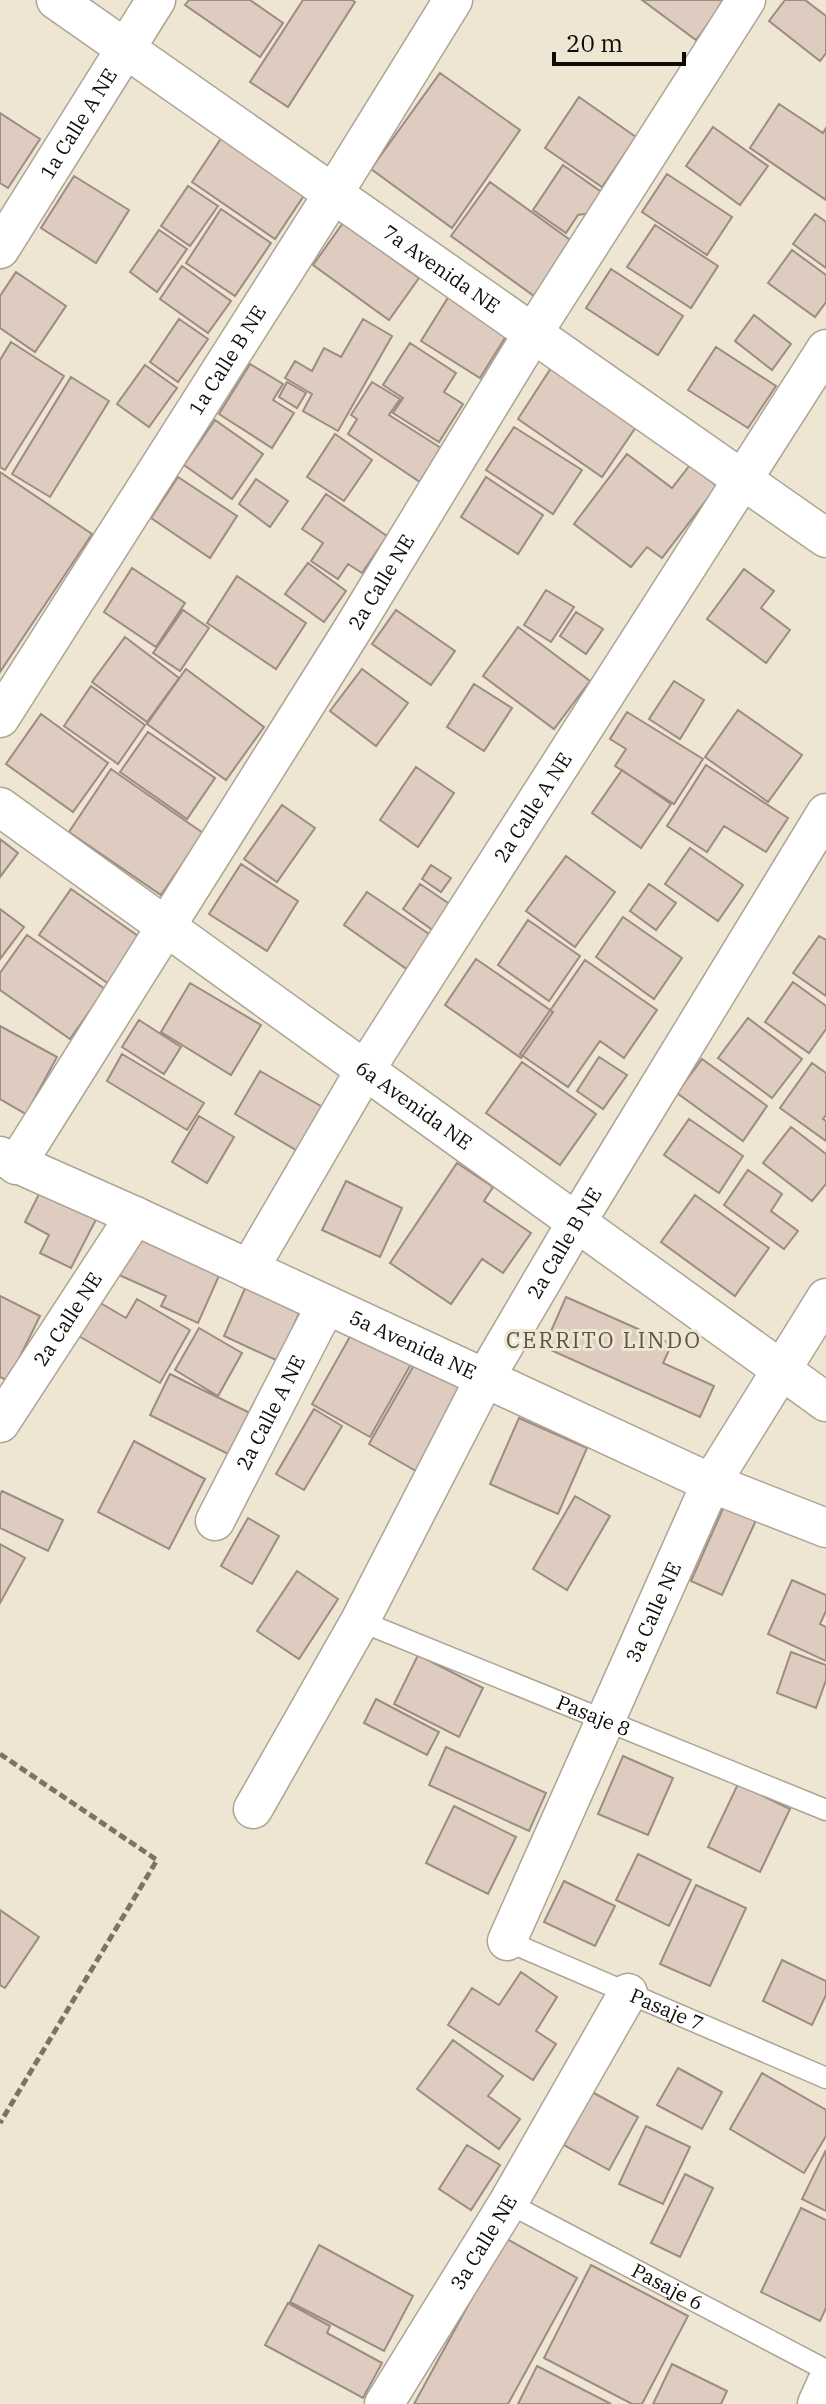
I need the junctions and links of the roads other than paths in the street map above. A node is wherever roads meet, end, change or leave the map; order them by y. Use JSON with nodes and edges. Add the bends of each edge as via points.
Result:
{"nodes":[{"id":1,"x":56,"y":0,"type":"edge"},
{"id":2,"x":156,"y":0,"type":"edge"},
{"id":3,"x":453,"y":0,"type":"edge"},
{"id":4,"x":746,"y":0,"type":"edge"},
{"id":5,"x":126,"y":49,"type":"junction"},
{"id":6,"x":333,"y":194,"type":"junction"},
{"id":7,"x":0,"y":249,"type":"edge"},
{"id":8,"x":533,"y":333,"type":"junction"},
{"id":9,"x":826,"y":349,"type":"edge"},
{"id":10,"x":744,"y":480,"type":"junction"},
{"id":11,"x":826,"y":538,"type":"edge"},
{"id":12,"x":0,"y":718,"type":"edge"},
{"id":13,"x":0,"y":807,"type":"edge"},
{"id":14,"x":826,"y":813,"type":"edge"},
{"id":15,"x":166,"y":927,"type":"junction"},
{"id":16,"x":365,"y":1070,"type":"junction"},
{"id":17,"x":8,"y":1161,"type":"edge"},
{"id":18,"x":135,"y":1216,"type":"junction"},
{"id":19,"x":576,"y":1223,"type":"junction"},
{"id":20,"x":249,"y":1269,"type":"junction"},
{"id":21,"x":826,"y":1298,"type":"edge"},
{"id":22,"x":326,"y":1305,"type":"junction"},
{"id":23,"x":782,"y":1370,"type":"junction"},
{"id":24,"x":485,"y":1378,"type":"junction"},
{"id":25,"x":826,"y":1402,"type":"edge"},
{"id":26,"x":0,"y":1423,"type":"edge"},
{"id":27,"x":711,"y":1483,"type":"junction"},
{"id":28,"x":215,"y":1521,"type":"dead end"},
{"id":29,"x":826,"y":1528,"type":"edge"},
{"id":30,"x":360,"y":1621,"type":"junction"},
{"id":31,"x":606,"y":1722,"type":"junction"},
{"id":32,"x":253,"y":1809,"type":"dead end"},
{"id":33,"x":826,"y":1810,"type":"edge"},
{"id":34,"x":507,"y":1941,"type":"joint"},
{"id":35,"x":628,"y":1993,"type":"junction"},
{"id":36,"x":826,"y":2078,"type":"edge"},
{"id":37,"x":508,"y":2203,"type":"junction"},
{"id":38,"x":826,"y":2370,"type":"edge"},
{"id":39,"x":826,"y":2384,"type":"edge"},
{"id":40,"x":384,"y":2404,"type":"edge"},
{"id":41,"x":817,"y":2404,"type":"edge"}],
"edges":[{"from":1,"to":5,"type":"street","name":"7a Avenida NE"},
{"from":2,"to":5,"type":"street","name":"1a Calle A NE"},
{"from":3,"to":6,"type":"street","name":"1a Calle B NE"},
{"from":4,"to":8,"type":"street","name":"2a Calle NE"},
{"from":5,"to":6,"type":"street","name":"7a Avenida NE"},
{"from":5,"to":7,"type":"street","name":"1a Calle A NE"},
{"from":6,"to":8,"type":"street","name":"7a Avenida NE"},
{"from":6,"to":12,"type":"street","name":"1a Calle B NE"},
{"from":8,"to":10,"type":"street","name":"7a Avenida NE"},
{"from":8,"to":15,"type":"street","name":"2a Calle NE"},
{"from":9,"to":10,"type":"street","name":"2a Calle A NE"},
{"from":10,"to":11,"type":"street","name":"7a Avenida NE"},
{"from":10,"to":16,"type":"street","name":"2a Calle A NE"},
{"from":13,"to":15,"type":"street","name":"6a Avenida NE"},
{"from":14,"to":19,"type":"street","name":"2a Calle B NE"},
{"from":15,"to":16,"type":"street","name":"6a Avenida NE"},
{"from":15,"to":17,"type":"street","name":"2a Calle NE"},
{"from":16,"to":19,"type":"street","name":"6a Avenida NE"},
{"from":16,"to":20,"type":"street","name":"2a Calle A NE"},
{"from":17,"to":18,"type":"street","name":"5a Avenida NE"},
{"from":18,"to":20,"type":"street","name":"5a Avenida NE"},
{"from":18,"to":26,"type":"street","name":"2a Calle NE"},
{"from":19,"to":23,"type":"street","name":"6a Avenida NE"},
{"from":19,"to":24,"type":"street","name":"2a Calle B NE"},
{"from":20,"to":22,"type":"street","name":"5a Avenida NE"},
{"from":21,"to":23,"type":"street","name":"3a Calle NE"},
{"from":22,"to":24,"type":"street","name":"5a Avenida NE"},
{"from":22,"to":28,"type":"street","name":"2a Calle A NE"},
{"from":23,"to":25,"type":"street","name":"6a Avenida NE"},
{"from":23,"to":27,"type":"street","name":"3a Calle NE"},
{"from":24,"to":27,"type":"street","name":"5a Avenida NE"},
{"from":24,"to":30,"type":"street","name":"2a Calle B NE"},
{"from":27,"to":29,"type":"street","name":"5a Avenida NE"},
{"from":27,"to":31,"type":"street","name":"3a Calle NE"},
{"from":30,"to":31,"type":"lane","name":"Pasaje 8"},
{"from":30,"to":32,"type":"street","name":"2a Calle B NE"},
{"from":31,"to":33,"type":"lane","name":"Pasaje 8"},
{"from":31,"to":34,"type":"street","name":"3a Calle NE"},
{"from":34,"to":35,"type":"lane","name":"Pasaje 7"},
{"from":35,"to":36,"type":"lane","name":"Pasaje 7"},
{"from":35,"to":37,"type":"street","name":"3a Calle NE"},
{"from":37,"to":38,"type":"lane","name":"Pasaje 6"},
{"from":37,"to":40,"type":"street","name":"3a Calle NE"},
{"from":39,"to":41,"type":"street"}]}
